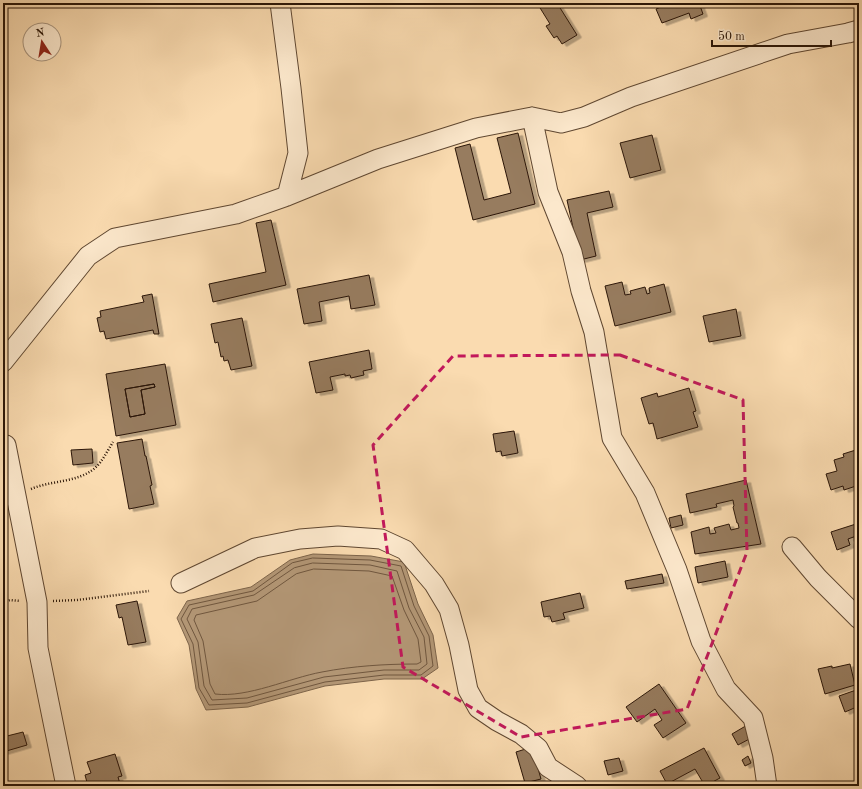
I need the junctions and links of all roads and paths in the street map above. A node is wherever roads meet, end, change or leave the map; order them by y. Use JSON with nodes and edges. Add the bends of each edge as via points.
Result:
{"nodes":[{"id":1,"x":280,"y":3,"type":"edge"},
{"id":2,"x":859,"y":30,"type":"edge"},
{"id":3,"x":532,"y":117,"type":"junction"},
{"id":4,"x":287,"y":196,"type":"junction"},
{"id":5,"x":3,"y":362,"type":"edge"},
{"id":6,"x":4,"y":440,"type":"edge"},
{"id":7,"x":113,"y":442,"type":"dead end"},
{"id":8,"x":16,"y":495,"type":"junction"},
{"id":9,"x":792,"y":546,"type":"dead end"},
{"id":10,"x":181,"y":583,"type":"dead end"},
{"id":11,"x":149,"y":591,"type":"dead end"},
{"id":12,"x":3,"y":602,"type":"edge"},
{"id":13,"x":37,"y":602,"type":"junction"},
{"id":14,"x":859,"y":618,"type":"edge"},
{"id":15,"x":66,"y":786,"type":"edge"},
{"id":16,"x":577,"y":786,"type":"edge"},
{"id":17,"x":767,"y":786,"type":"edge"}],
"edges":[{"from":1,"to":4,"type":"street","via":[[298,153]]},
{"from":2,"to":3,"type":"street","via":[[788,44],[631,97],[584,117],[561,123]]},
{"from":3,"to":4,"type":"street","via":[[476,128],[378,159]]},
{"from":3,"to":17,"type":"street","via":[[548,192],[572,252],[594,332],[612,438],[645,493],[701,641],[726,689],[753,718]]},
{"from":4,"to":5,"type":"street","via":[[236,214],[115,238],[88,256]]},
{"from":6,"to":8,"type":"street"},
{"from":7,"to":8,"type":"path","via":[[96,468],[76,479],[40,486]]},
{"from":8,"to":13,"type":"street"},
{"from":9,"to":14,"type":"street","via":[[818,578]]},
{"from":10,"to":16,"type":"street","via":[[255,548],[300,539],[338,536],[381,539],[405,550],[434,584],[449,609],[468,690],[478,708],[521,734],[538,748],[548,767]]},
{"from":11,"to":13,"type":"path"},
{"from":12,"to":13,"type":"path"},
{"from":13,"to":15,"type":"street","via":[[38,648]]}]}
